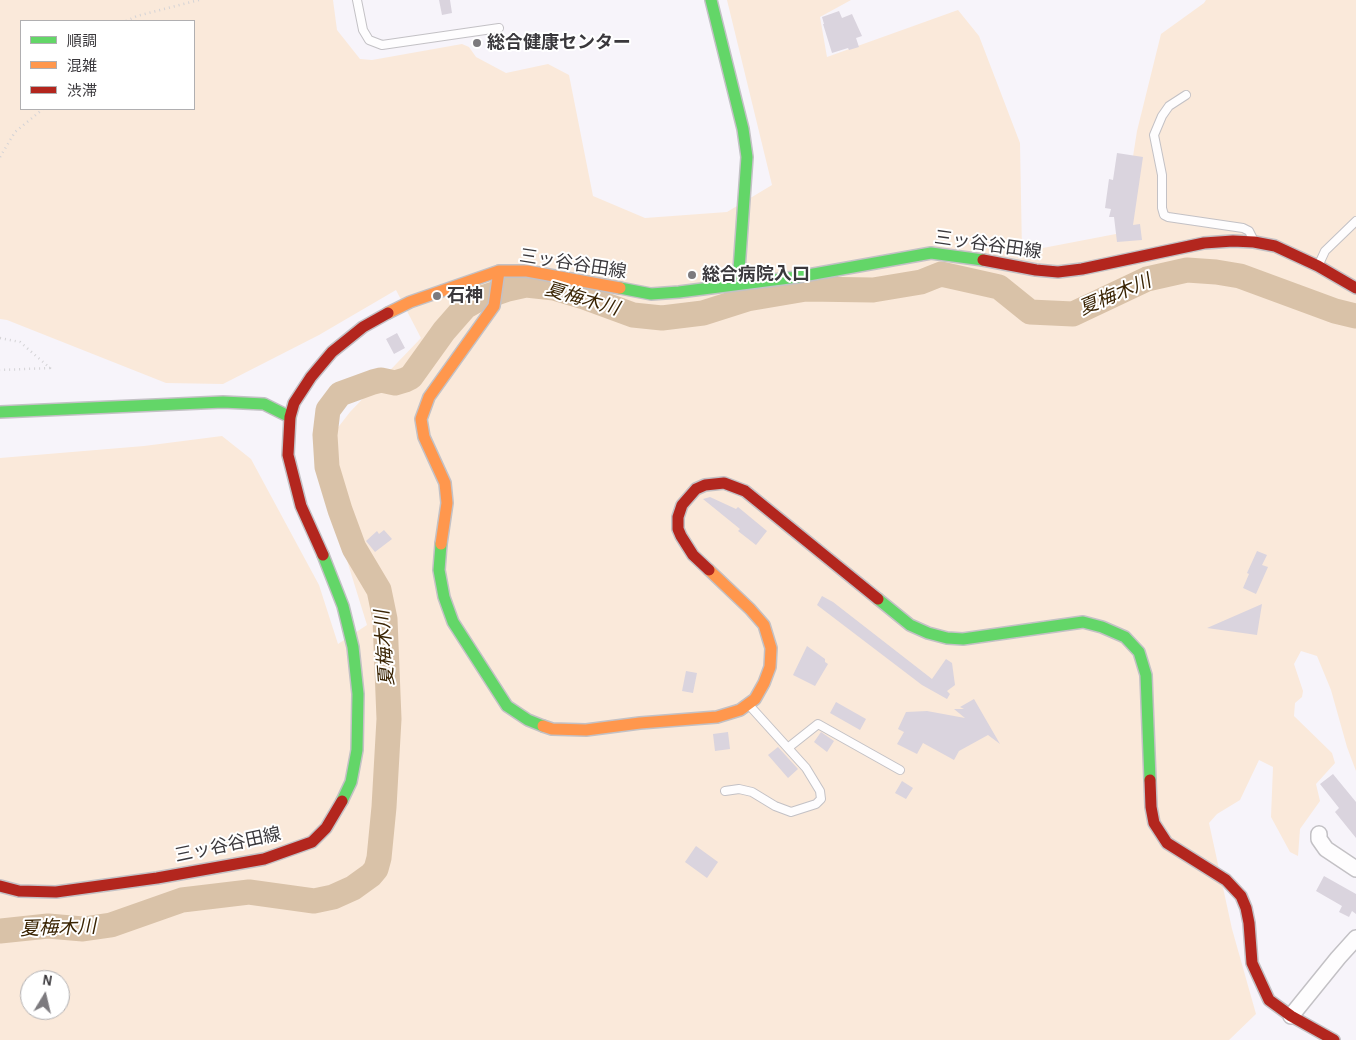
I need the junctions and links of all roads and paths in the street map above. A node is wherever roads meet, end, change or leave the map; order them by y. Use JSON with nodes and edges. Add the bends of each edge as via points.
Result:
{"nodes":[{"id":1,"x":199,"y":0,"type":"edge"},
{"id":2,"x":357,"y":0,"type":"edge"},
{"id":3,"x":711,"y":0,"type":"edge"},
{"id":4,"x":129,"y":20,"type":"edge"},
{"id":5,"x":499,"y":28,"type":"dead end"},
{"id":6,"x":1186,"y":95,"type":"dead end"},
{"id":7,"x":42,"y":110,"type":"edge"},
{"id":8,"x":0,"y":157,"type":"edge"},
{"id":9,"x":1356,"y":221,"type":"edge"},
{"id":10,"x":1254,"y":242,"type":"junction"},
{"id":11,"x":1318,"y":266,"type":"junction"},
{"id":12,"x":499,"y":274,"type":"junction"},
{"id":13,"x":738,"y":284,"type":"junction"},
{"id":14,"x":1356,"y":288,"type":"edge"},
{"id":15,"x":0,"y":338,"type":"edge"},
{"id":16,"x":0,"y":370,"type":"edge"},
{"id":17,"x":0,"y":412,"type":"edge"},
{"id":18,"x":290,"y":417,"type":"junction"},
{"id":19,"x":262,"y":418,"type":"dead end"},
{"id":20,"x":749,"y":705,"type":"junction"},
{"id":21,"x":789,"y":747,"type":"junction"},
{"id":22,"x":900,"y":770,"type":"dead end"},
{"id":23,"x":725,"y":791,"type":"dead end"},
{"id":24,"x":1318,"y":834,"type":"dead end"},
{"id":25,"x":1356,"y":868,"type":"edge"},
{"id":26,"x":0,"y":886,"type":"edge"},
{"id":27,"x":1356,"y":938,"type":"edge"},
{"id":28,"x":1290,"y":1016,"type":"junction"},
{"id":29,"x":1334,"y":1040,"type":"edge"}],
"edges":[{"from":1,"to":4,"type":"path"},
{"from":2,"to":5,"type":"lane","via":[[363,30],[369,40],[382,45]]},
{"from":3,"to":13,"type":"main road","via":[[747,157]]},
{"from":6,"to":10,"type":"lane","via":[[1169,106],[1154,135],[1162,175],[1164,215],[1243,228],[1249,231]]},
{"from":7,"to":8,"type":"path","via":[[15,132]]},
{"from":9,"to":11,"type":"lane","via":[[1326,250]]},
{"from":10,"to":11,"type":"main road","name":"三ッ谷谷田線","via":[[1275,246]]},
{"from":10,"to":13,"type":"main road","name":"三ッ谷谷田線","via":[[1204,243],[1058,272],[931,253],[797,278]]},
{"from":11,"to":14,"type":"main road","name":"三ッ谷谷田線"},
{"from":12,"to":13,"type":"main road","name":"三ッ谷谷田線","via":[[527,271],[651,294]]},
{"from":12,"to":18,"type":"main road","name":"三ッ谷谷田線","via":[[464,282],[410,302],[363,327],[332,352],[311,377],[294,403]]},
{"from":12,"to":20,"type":"main road","via":[[494,306],[429,397],[421,419],[424,437],[446,483],[448,503],[439,570],[453,622],[507,706],[528,720],[552,729],[586,730],[717,717]]},
{"from":15,"to":16,"type":"path","via":[[20,342],[50,368]]},
{"from":17,"to":18,"type":"main road","via":[[224,402],[264,404]]},
{"from":18,"to":19,"type":"main road"},
{"from":18,"to":26,"type":"main road","name":"三ッ谷谷田線","via":[[288,455],[301,506],[343,606],[353,647],[358,694],[357,750],[351,782],[337,811],[312,842],[264,859],[56,892],[20,891]]},
{"from":20,"to":21,"type":"lane"},
{"from":20,"to":28,"type":"main road","via":[[770,668],[770,648],[764,625],[693,555],[678,529],[682,505],[696,489],[705,485],[724,483],[745,491],[910,625],[928,633],[963,639],[1083,622],[1125,636],[1138,652],[1146,675],[1154,823],[1167,843],[1226,880],[1241,896],[1249,924],[1252,963],[1270,1000]]},
{"from":21,"to":22,"type":"lane","via":[[818,724]]},
{"from":21,"to":23,"type":"lane","via":[[820,791],[816,804],[791,812],[752,792],[739,789]]},
{"from":24,"to":25,"type":"street","via":[[1326,850]]},
{"from":27,"to":28,"type":"street"},
{"from":28,"to":29,"type":"main road"}]}
